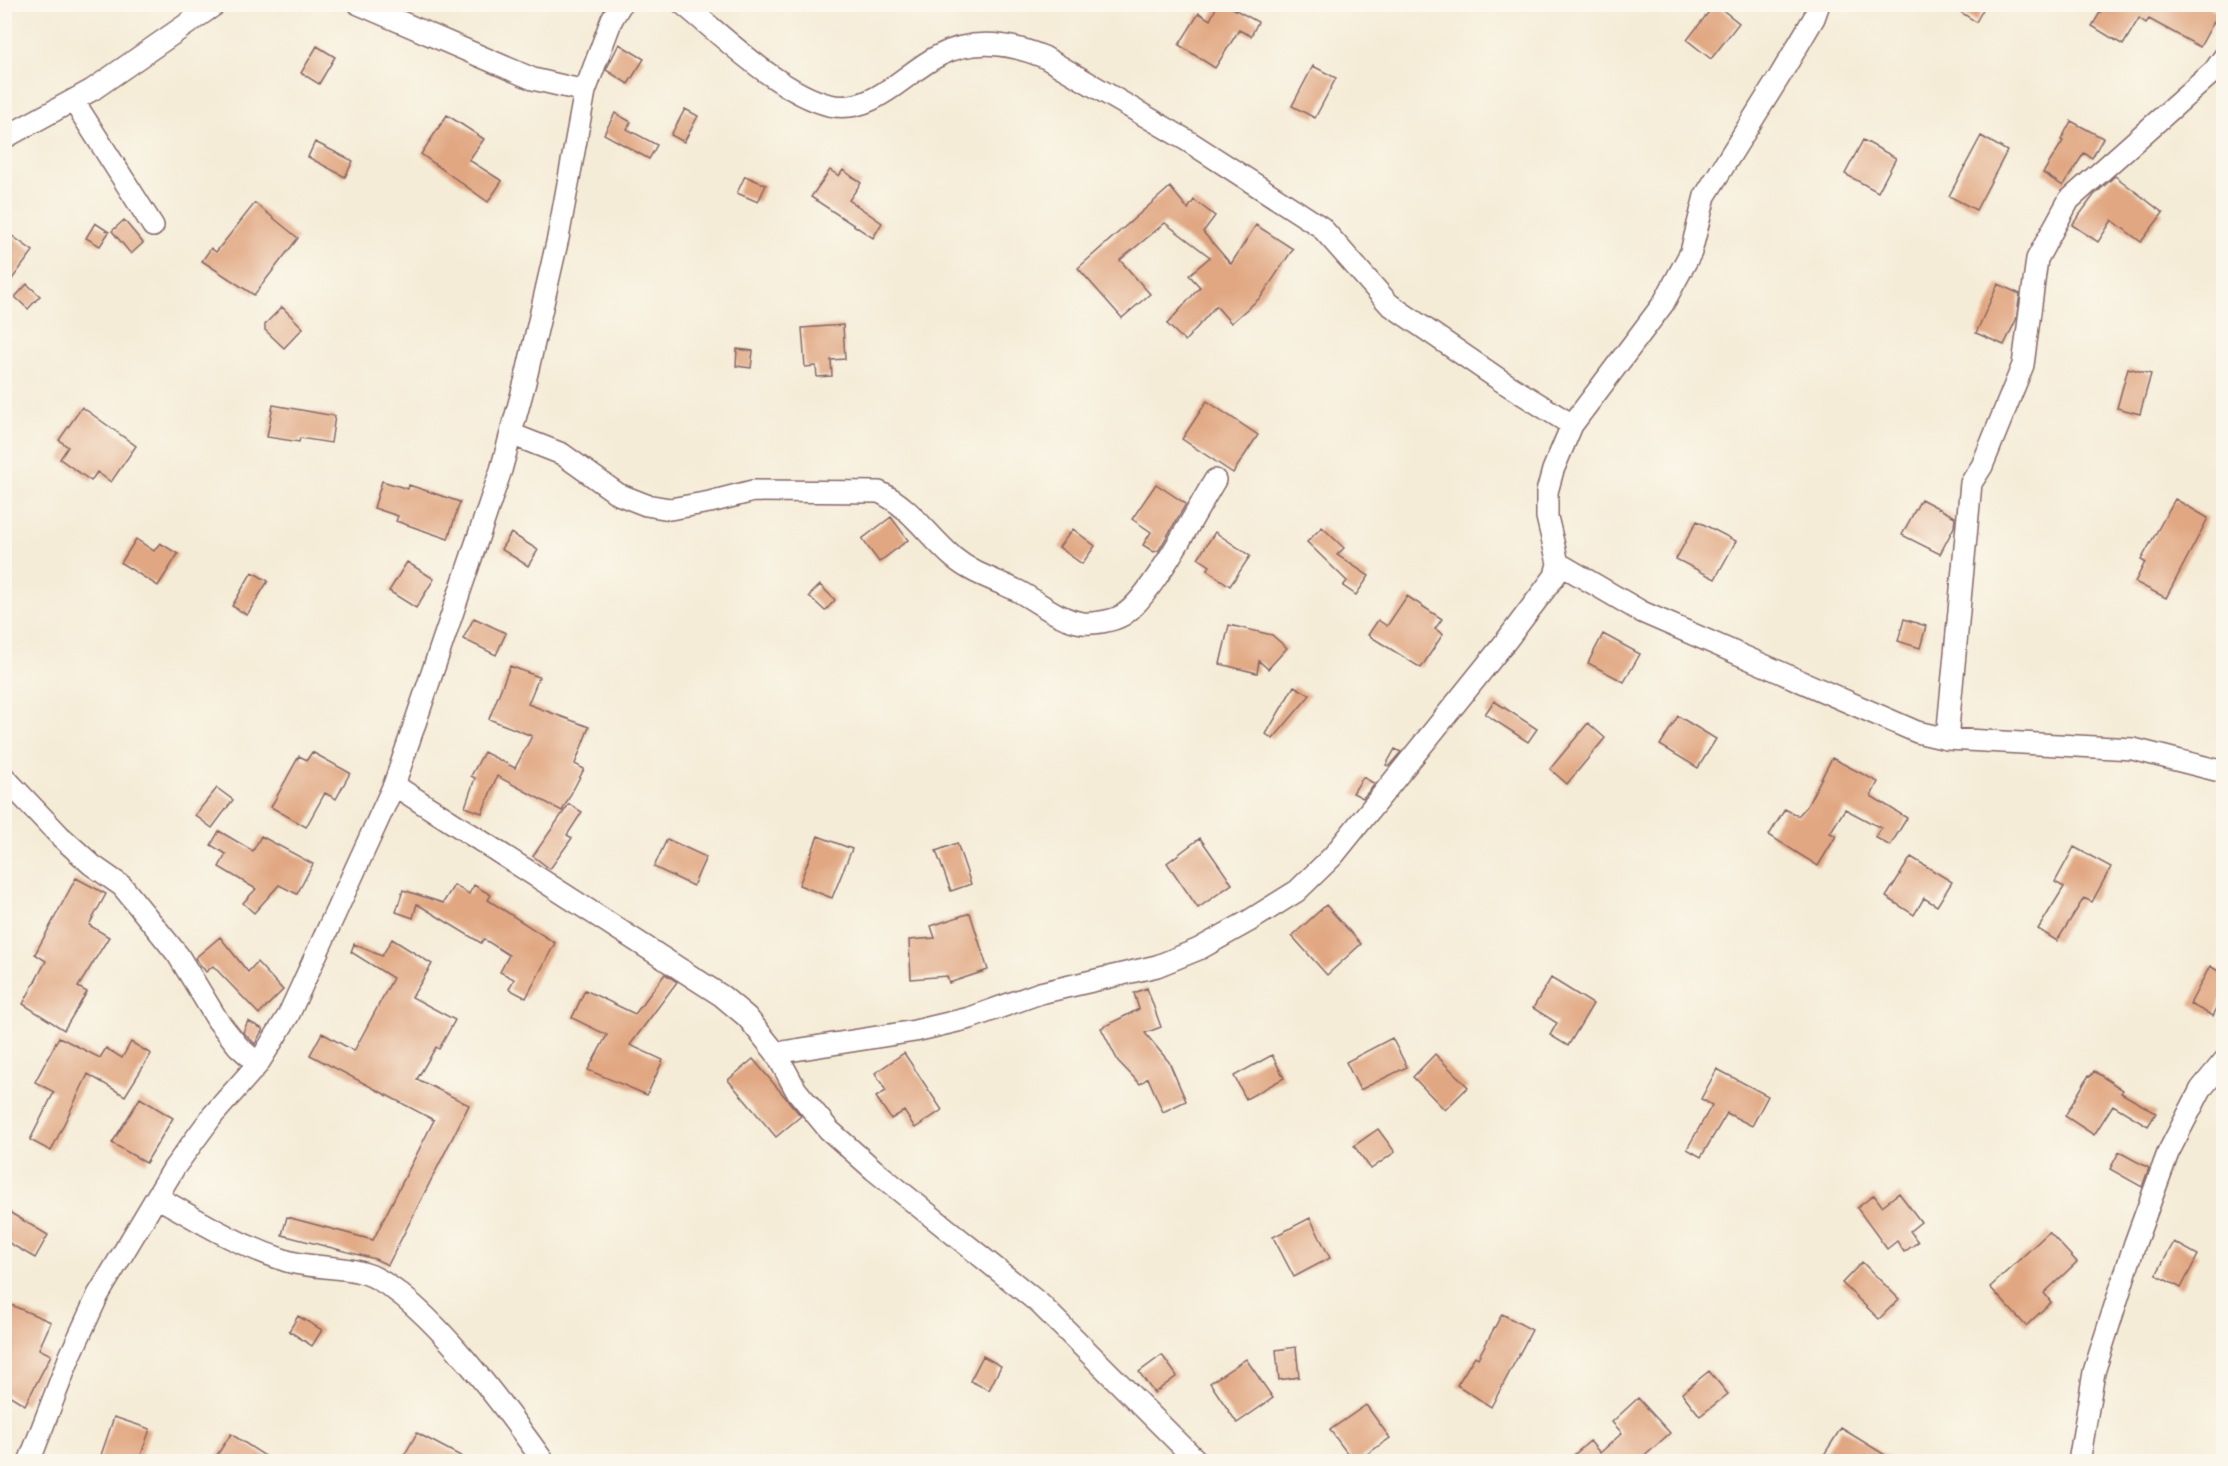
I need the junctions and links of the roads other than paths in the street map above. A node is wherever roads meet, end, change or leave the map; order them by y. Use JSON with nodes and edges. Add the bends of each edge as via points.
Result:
{"nodes":[{"id":1,"x":216,"y":4,"type":"edge"},
{"id":2,"x":359,"y":4,"type":"edge"},
{"id":3,"x":621,"y":4,"type":"edge"},
{"id":4,"x":683,"y":4,"type":"edge"},
{"id":5,"x":1819,"y":4,"type":"edge"},
{"id":6,"x":2223,"y":57,"type":"edge"},
{"id":7,"x":585,"y":91,"type":"junction"},
{"id":8,"x":74,"y":100,"type":"junction"},
{"id":9,"x":4,"y":138,"type":"edge"},
{"id":10,"x":153,"y":226,"type":"dead end"},
{"id":11,"x":1572,"y":425,"type":"junction"},
{"id":12,"x":511,"y":434,"type":"junction"},
{"id":13,"x":1215,"y":480,"type":"dead end"},
{"id":14,"x":1558,"y":563,"type":"junction"},
{"id":15,"x":1947,"y":739,"type":"junction"},
{"id":16,"x":2223,"y":772,"type":"edge"},
{"id":17,"x":4,"y":777,"type":"edge"},
{"id":18,"x":394,"y":785,"type":"junction"},
{"id":19,"x":238,"y":1046,"type":"junction"},
{"id":20,"x":776,"y":1053,"type":"junction"},
{"id":21,"x":2223,"y":1060,"type":"edge"},
{"id":22,"x":258,"y":1064,"type":"junction"},
{"id":23,"x":239,"y":1086,"type":"junction"},
{"id":24,"x":157,"y":1197,"type":"junction"},
{"id":25,"x":29,"y":1461,"type":"edge"},
{"id":26,"x":544,"y":1461,"type":"edge"},
{"id":27,"x":1198,"y":1461,"type":"edge"},
{"id":28,"x":2079,"y":1461,"type":"edge"}],
"edges":[{"from":1,"to":8,"type":"street"},
{"from":2,"to":7,"type":"street","via":[[533,79]]},
{"from":3,"to":7,"type":"street"},
{"from":4,"to":11,"type":"street","via":[[795,93],[829,105],[850,107],[867,102],[938,56],[966,45],[998,44],[1044,57],[1188,141],[1321,227],[1389,304]]},
{"from":5,"to":11,"type":"street","via":[[1705,196],[1691,252],[1663,304]]},
{"from":6,"to":15,"type":"street","via":[[2214,71],[2069,200],[2037,259],[2023,365],[1982,466],[1971,483]]},
{"from":7,"to":12,"type":"street","via":[[558,238]]},
{"from":8,"to":9,"type":"street"},
{"from":8,"to":10,"type":"street"},
{"from":11,"to":14,"type":"street","via":[[1547,492],[1547,517]]},
{"from":12,"to":13,"type":"street","via":[[562,454],[618,494],[670,509],[753,491],[879,492],[894,498],[973,572],[1083,623],[1123,615],[1142,598]]},
{"from":12,"to":18,"type":"street"},
{"from":14,"to":15,"type":"street","via":[[1642,612],[1769,670],[1917,732]]},
{"from":14,"to":20,"type":"street","via":[[1544,592],[1390,787],[1333,856],[1288,897],[1199,949],[1157,966],[1040,993],[970,1018]]},
{"from":15,"to":16,"type":"street","via":[[2133,749]]},
{"from":17,"to":19,"type":"street","via":[[60,836],[122,886],[178,955]]},
{"from":18,"to":20,"type":"street","via":[[577,905],[636,937],[722,996],[747,1017]]},
{"from":18,"to":22,"type":"street","via":[[288,1016]]},
{"from":19,"to":22,"type":"street"},
{"from":19,"to":23,"type":"street"},
{"from":20,"to":27,"type":"street","via":[[796,1090],[829,1130],[1041,1304]]},
{"from":21,"to":28,"type":"street","via":[[2201,1089],[2168,1153],[2139,1232],[2094,1372]]},
{"from":22,"to":23,"type":"street"},
{"from":23,"to":24,"type":"street","via":[[200,1132]]},
{"from":24,"to":25,"type":"street","via":[[98,1295]]},
{"from":24,"to":26,"type":"street","via":[[229,1240],[289,1261],[369,1275],[385,1284],[427,1319],[501,1403]]}]}
